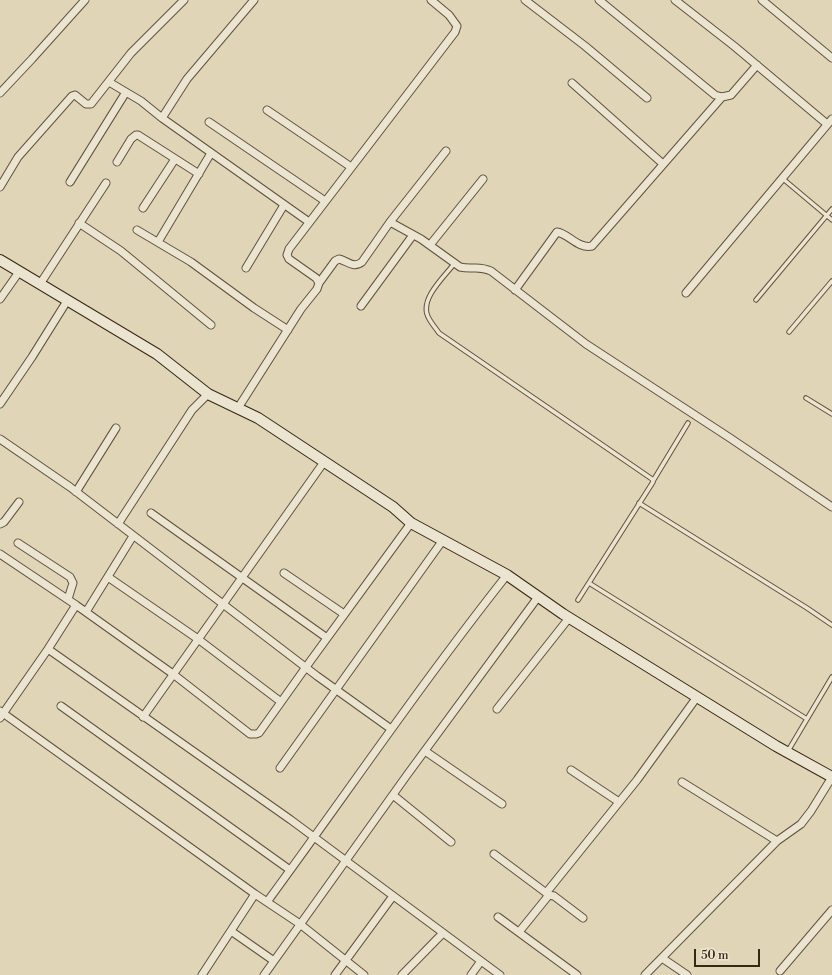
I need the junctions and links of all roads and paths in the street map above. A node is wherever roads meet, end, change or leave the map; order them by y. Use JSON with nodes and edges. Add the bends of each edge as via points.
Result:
{"nodes":[{"id":1,"x":85,"y":0,"type":"edge"},
{"id":2,"x":184,"y":0,"type":"edge"},
{"id":3,"x":254,"y":0,"type":"edge"},
{"id":4,"x":431,"y":0,"type":"edge"},
{"id":5,"x":525,"y":0,"type":"edge"},
{"id":6,"x":599,"y":0,"type":"edge"},
{"id":7,"x":675,"y":0,"type":"edge"},
{"id":8,"x":762,"y":0,"type":"edge"},
{"id":9,"x":832,"y":58,"type":"edge"},
{"id":10,"x":757,"y":66,"type":"junction"},
{"id":11,"x":109,"y":82,"type":"junction"},
{"id":12,"x":572,"y":83,"type":"dead end"},
{"id":13,"x":126,"y":92,"type":"junction"},
{"id":14,"x":0,"y":93,"type":"edge"},
{"id":15,"x":722,"y":97,"type":"junction"},
{"id":16,"x":647,"y":98,"type":"dead end"},
{"id":17,"x":267,"y":110,"type":"dead end"},
{"id":18,"x":162,"y":118,"type":"junction"},
{"id":19,"x":209,"y":122,"type":"dead end"},
{"id":20,"x":830,"y":122,"type":"edge"},
{"id":21,"x":446,"y":151,"type":"dead end"},
{"id":22,"x":211,"y":153,"type":"junction"},
{"id":23,"x":175,"y":159,"type":"junction"},
{"id":24,"x":117,"y":162,"type":"dead end"},
{"id":25,"x":663,"y":164,"type":"junction"},
{"id":26,"x":351,"y":167,"type":"junction"},
{"id":27,"x":199,"y":174,"type":"junction"},
{"id":28,"x":782,"y":178,"type":"junction"},
{"id":29,"x":483,"y":179,"type":"dead end"},
{"id":30,"x":70,"y":182,"type":"dead end"},
{"id":31,"x":106,"y":183,"type":"dead end"},
{"id":32,"x":0,"y":186,"type":"edge"},
{"id":33,"x":325,"y":201,"type":"junction"},
{"id":34,"x":284,"y":205,"type":"junction"},
{"id":35,"x":143,"y":208,"type":"dead end"},
{"id":36,"x":832,"y":209,"type":"edge"},
{"id":37,"x":826,"y":216,"type":"junction"},
{"id":38,"x":832,"y":220,"type":"edge"},
{"id":39,"x":309,"y":222,"type":"junction"},
{"id":40,"x":390,"y":222,"type":"junction"},
{"id":41,"x":79,"y":223,"type":"junction"},
{"id":42,"x":137,"y":230,"type":"dead end"},
{"id":43,"x":413,"y":235,"type":"junction"},
{"id":44,"x":158,"y":242,"type":"junction"},
{"id":45,"x":430,"y":245,"type":"junction"},
{"id":46,"x":0,"y":260,"type":"edge"},
{"id":47,"x":454,"y":264,"type":"junction"},
{"id":48,"x":246,"y":268,"type":"dead end"},
{"id":49,"x":19,"y":272,"type":"junction"},
{"id":50,"x":832,"y":281,"type":"edge"},
{"id":51,"x":319,"y":282,"type":"junction"},
{"id":52,"x":40,"y":284,"type":"junction"},
{"id":53,"x":515,"y":290,"type":"junction"},
{"id":54,"x":686,"y":293,"type":"dead end"},
{"id":55,"x":0,"y":299,"type":"edge"},
{"id":56,"x":756,"y":300,"type":"dead end"},
{"id":57,"x":67,"y":301,"type":"junction"},
{"id":58,"x":361,"y":306,"type":"dead end"},
{"id":59,"x":211,"y":325,"type":"dead end"},
{"id":60,"x":288,"y":330,"type":"junction"},
{"id":61,"x":789,"y":332,"type":"dead end"},
{"id":62,"x":208,"y":394,"type":"junction"},
{"id":63,"x":806,"y":398,"type":"dead end"},
{"id":64,"x":0,"y":404,"type":"edge"},
{"id":65,"x":238,"y":408,"type":"junction"},
{"id":66,"x":832,"y":414,"type":"edge"},
{"id":67,"x":688,"y":423,"type":"dead end"},
{"id":68,"x":116,"y":428,"type":"dead end"},
{"id":69,"x":0,"y":439,"type":"edge"},
{"id":70,"x":324,"y":462,"type":"junction"},
{"id":71,"x":653,"y":481,"type":"junction"},
{"id":72,"x":76,"y":492,"type":"junction"},
{"id":73,"x":19,"y":502,"type":"dead end"},
{"id":74,"x":639,"y":503,"type":"junction"},
{"id":75,"x":832,"y":507,"type":"edge"},
{"id":76,"x":151,"y":513,"type":"dead end"},
{"id":77,"x":411,"y":523,"type":"junction"},
{"id":78,"x":0,"y":524,"type":"edge"},
{"id":79,"x":118,"y":524,"type":"junction"},
{"id":80,"x":133,"y":536,"type":"junction"},
{"id":81,"x":443,"y":540,"type":"junction"},
{"id":82,"x":18,"y":543,"type":"dead end"},
{"id":83,"x":0,"y":554,"type":"edge"},
{"id":84,"x":284,"y":573,"type":"dead end"},
{"id":85,"x":507,"y":575,"type":"junction"},
{"id":86,"x":108,"y":577,"type":"junction"},
{"id":87,"x":242,"y":578,"type":"junction"},
{"id":88,"x":589,"y":583,"type":"junction"},
{"id":89,"x":538,"y":597,"type":"junction"},
{"id":90,"x":68,"y":599,"type":"junction"},
{"id":91,"x":578,"y":600,"type":"dead end"},
{"id":92,"x":223,"y":604,"type":"junction"},
{"id":93,"x":76,"y":605,"type":"junction"},
{"id":94,"x":86,"y":612,"type":"junction"},
{"id":95,"x":344,"y":614,"type":"junction"},
{"id":96,"x":569,"y":618,"type":"junction"},
{"id":97,"x":832,"y":625,"type":"edge"},
{"id":98,"x":327,"y":638,"type":"junction"},
{"id":99,"x":198,"y":639,"type":"junction"},
{"id":100,"x":48,"y":649,"type":"junction"},
{"id":101,"x":306,"y":667,"type":"junction"},
{"id":102,"x":173,"y":674,"type":"junction"},
{"id":103,"x":832,"y":678,"type":"edge"},
{"id":104,"x":336,"y":689,"type":"junction"},
{"id":105,"x":697,"y":697,"type":"junction"},
{"id":106,"x":281,"y":702,"type":"junction"},
{"id":107,"x":61,"y":706,"type":"dead end"},
{"id":108,"x":498,"y":709,"type":"dead end"},
{"id":109,"x":1,"y":714,"type":"edge"},
{"id":110,"x":143,"y":717,"type":"junction"},
{"id":111,"x":807,"y":719,"type":"junction"},
{"id":112,"x":391,"y":728,"type":"junction"},
{"id":113,"x":425,"y":751,"type":"junction"},
{"id":114,"x":787,"y":752,"type":"junction"},
{"id":115,"x":280,"y":768,"type":"dead end"},
{"id":116,"x":571,"y":770,"type":"dead end"},
{"id":117,"x":832,"y":777,"type":"edge"},
{"id":118,"x":682,"y":782,"type":"dead end"},
{"id":119,"x":393,"y":795,"type":"junction"},
{"id":120,"x":619,"y":802,"type":"junction"},
{"id":121,"x":502,"y":804,"type":"dead end"},
{"id":122,"x":314,"y":838,"type":"junction"},
{"id":123,"x":777,"y":841,"type":"junction"},
{"id":124,"x":451,"y":842,"type":"dead end"},
{"id":125,"x":494,"y":854,"type":"dead end"},
{"id":126,"x":346,"y":861,"type":"junction"},
{"id":127,"x":290,"y":870,"type":"junction"},
{"id":128,"x":255,"y":894,"type":"junction"},
{"id":129,"x":548,"y":894,"type":"junction"},
{"id":130,"x":393,"y":896,"type":"junction"},
{"id":131,"x":267,"y":902,"type":"junction"},
{"id":132,"x":832,"y":910,"type":"edge"},
{"id":133,"x":498,"y":917,"type":"dead end"},
{"id":134,"x":583,"y":918,"type":"dead end"},
{"id":135,"x":300,"y":924,"type":"junction"},
{"id":136,"x":231,"y":931,"type":"junction"},
{"id":137,"x":519,"y":932,"type":"junction"},
{"id":138,"x":443,"y":933,"type":"junction"},
{"id":139,"x":662,"y":958,"type":"junction"},
{"id":140,"x":346,"y":960,"type":"junction"},
{"id":141,"x":481,"y":960,"type":"junction"},
{"id":142,"x":274,"y":961,"type":"junction"},
{"id":143,"x":780,"y":971,"type":"dead end"},
{"id":144,"x":202,"y":975,"type":"edge"},
{"id":145,"x":264,"y":975,"type":"edge"},
{"id":146,"x":335,"y":975,"type":"edge"},
{"id":147,"x":364,"y":975,"type":"edge"},
{"id":148,"x":402,"y":975,"type":"edge"},
{"id":149,"x":471,"y":975,"type":"edge"},
{"id":150,"x":500,"y":975,"type":"edge"},
{"id":151,"x":577,"y":975,"type":"edge"},
{"id":152,"x":645,"y":975,"type":"edge"},
{"id":153,"x":687,"y":975,"type":"edge"}],
"edges":[{"from":1,"to":14,"type":"street"},
{"from":2,"to":11,"type":"street","via":[[130,53]]},
{"from":3,"to":18,"type":"street","via":[[194,69]]},
{"from":4,"to":26,"type":"street","via":[[454,21],[457,26],[455,32]]},
{"from":5,"to":16,"type":"street"},
{"from":6,"to":15,"type":"street","via":[[715,95]]},
{"from":7,"to":10,"type":"street"},
{"from":8,"to":9,"type":"street"},
{"from":10,"to":15,"type":"street","via":[[731,94]]},
{"from":10,"to":20,"type":"street"},
{"from":11,"to":13,"type":"street"},
{"from":11,"to":32,"type":"street","via":[[91,104],[86,104],[78,96],[72,96],[18,157]]},
{"from":12,"to":25,"type":"street"},
{"from":13,"to":18,"type":"street"},
{"from":13,"to":30,"type":"street"},
{"from":15,"to":25,"type":"street"},
{"from":17,"to":26,"type":"street"},
{"from":18,"to":22,"type":"street"},
{"from":19,"to":33,"type":"street"},
{"from":20,"to":28,"type":"street"},
{"from":21,"to":40,"type":"street"},
{"from":22,"to":27,"type":"street"},
{"from":22,"to":34,"type":"street"},
{"from":23,"to":24,"type":"street","via":[[136,135]]},
{"from":23,"to":27,"type":"street"},
{"from":23,"to":35,"type":"street"},
{"from":25,"to":53,"type":"street","via":[[592,246],[584,246],[557,232]]},
{"from":26,"to":33,"type":"street"},
{"from":27,"to":44,"type":"street"},
{"from":28,"to":37,"type":"lane"},
{"from":28,"to":54,"type":"street"},
{"from":29,"to":45,"type":"street"},
{"from":31,"to":41,"type":"street"},
{"from":33,"to":39,"type":"street"},
{"from":34,"to":39,"type":"street"},
{"from":34,"to":48,"type":"street"},
{"from":36,"to":37,"type":"lane"},
{"from":37,"to":38,"type":"lane"},
{"from":37,"to":56,"type":"lane"},
{"from":39,"to":51,"type":"street","via":[[287,254],[289,259]]},
{"from":40,"to":43,"type":"street"},
{"from":40,"to":51,"type":"street","via":[[362,262],[353,266],[339,259]]},
{"from":41,"to":52,"type":"street"},
{"from":41,"to":59,"type":"street","via":[[121,251]]},
{"from":42,"to":44,"type":"street"},
{"from":43,"to":45,"type":"street"},
{"from":43,"to":58,"type":"street"},
{"from":44,"to":60,"type":"street"},
{"from":45,"to":47,"type":"street"},
{"from":46,"to":49,"type":"street"},
{"from":47,"to":53,"type":"street","via":[[466,268],[482,267]]},
{"from":47,"to":71,"type":"lane","via":[[426,303],[427,314],[439,333]]},
{"from":49,"to":52,"type":"street"},
{"from":49,"to":55,"type":"street"},
{"from":50,"to":61,"type":"lane"},
{"from":51,"to":60,"type":"street","via":[[317,289]]},
{"from":52,"to":57,"type":"street"},
{"from":53,"to":75,"type":"street","via":[[586,344]]},
{"from":57,"to":62,"type":"street","via":[[157,354]]},
{"from":57,"to":64,"type":"street"},
{"from":60,"to":65,"type":"street"},
{"from":62,"to":65,"type":"street"},
{"from":62,"to":79,"type":"street","via":[[192,410]]},
{"from":63,"to":66,"type":"lane"},
{"from":65,"to":70,"type":"street","via":[[258,418]]},
{"from":67,"to":71,"type":"lane"},
{"from":68,"to":72,"type":"street"},
{"from":69,"to":72,"type":"street"},
{"from":70,"to":77,"type":"street","via":[[393,507]]},
{"from":70,"to":87,"type":"street"},
{"from":71,"to":74,"type":"lane"},
{"from":72,"to":79,"type":"street"},
{"from":73,"to":78,"type":"street"},
{"from":74,"to":88,"type":"lane"},
{"from":74,"to":97,"type":"lane"},
{"from":76,"to":87,"type":"street"},
{"from":77,"to":81,"type":"street"},
{"from":77,"to":95,"type":"street"},
{"from":79,"to":80,"type":"street"},
{"from":80,"to":86,"type":"street"},
{"from":80,"to":92,"type":"street"},
{"from":81,"to":85,"type":"street"},
{"from":81,"to":104,"type":"street"},
{"from":82,"to":90,"type":"street","via":[[70,577],[73,583]]},
{"from":83,"to":90,"type":"street"},
{"from":84,"to":95,"type":"street"},
{"from":85,"to":89,"type":"street"},
{"from":85,"to":112,"type":"street"},
{"from":86,"to":94,"type":"street"},
{"from":86,"to":99,"type":"street"},
{"from":87,"to":92,"type":"street"},
{"from":87,"to":98,"type":"street"},
{"from":88,"to":91,"type":"lane"},
{"from":88,"to":111,"type":"lane"},
{"from":89,"to":96,"type":"street"},
{"from":89,"to":113,"type":"street"},
{"from":90,"to":93,"type":"street"},
{"from":92,"to":99,"type":"street"},
{"from":92,"to":101,"type":"street"},
{"from":93,"to":94,"type":"street"},
{"from":93,"to":100,"type":"street"},
{"from":94,"to":102,"type":"street"},
{"from":95,"to":98,"type":"street"},
{"from":96,"to":105,"type":"street"},
{"from":96,"to":108,"type":"street"},
{"from":98,"to":101,"type":"street"},
{"from":99,"to":102,"type":"street"},
{"from":99,"to":106,"type":"street"},
{"from":100,"to":109,"type":"street"},
{"from":100,"to":110,"type":"street"},
{"from":101,"to":104,"type":"street"},
{"from":101,"to":106,"type":"street"},
{"from":102,"to":106,"type":"street","via":[[250,734],[259,733]]},
{"from":102,"to":110,"type":"street"},
{"from":103,"to":111,"type":"lane"},
{"from":104,"to":112,"type":"street"},
{"from":104,"to":115,"type":"street"},
{"from":105,"to":114,"type":"street"},
{"from":105,"to":120,"type":"street"},
{"from":107,"to":127,"type":"street"},
{"from":109,"to":128,"type":"street"},
{"from":110,"to":122,"type":"street"},
{"from":111,"to":114,"type":"lane"},
{"from":112,"to":122,"type":"street"},
{"from":113,"to":119,"type":"street"},
{"from":113,"to":121,"type":"street"},
{"from":114,"to":117,"type":"street"},
{"from":116,"to":120,"type":"street"},
{"from":117,"to":123,"type":"street","via":[[801,824]]},
{"from":118,"to":123,"type":"street"},
{"from":119,"to":124,"type":"street"},
{"from":119,"to":126,"type":"street"},
{"from":120,"to":129,"type":"street"},
{"from":122,"to":126,"type":"street"},
{"from":122,"to":127,"type":"street"},
{"from":123,"to":139,"type":"street"},
{"from":125,"to":129,"type":"street"},
{"from":126,"to":130,"type":"street"},
{"from":126,"to":135,"type":"street"},
{"from":127,"to":131,"type":"street"},
{"from":128,"to":131,"type":"street"},
{"from":128,"to":136,"type":"street"},
{"from":129,"to":134,"type":"street"},
{"from":129,"to":137,"type":"street"},
{"from":130,"to":138,"type":"street"},
{"from":130,"to":140,"type":"street"},
{"from":131,"to":135,"type":"street"},
{"from":132,"to":143,"type":"street"},
{"from":133,"to":137,"type":"street"},
{"from":135,"to":140,"type":"street"},
{"from":135,"to":142,"type":"street"},
{"from":136,"to":142,"type":"street"},
{"from":136,"to":144,"type":"street"},
{"from":137,"to":151,"type":"street"},
{"from":138,"to":141,"type":"street"},
{"from":138,"to":148,"type":"street"},
{"from":139,"to":152,"type":"street"},
{"from":139,"to":153,"type":"street"},
{"from":140,"to":146,"type":"street"},
{"from":140,"to":147,"type":"street"},
{"from":141,"to":149,"type":"street"},
{"from":141,"to":150,"type":"street"},
{"from":142,"to":145,"type":"street"}]}
